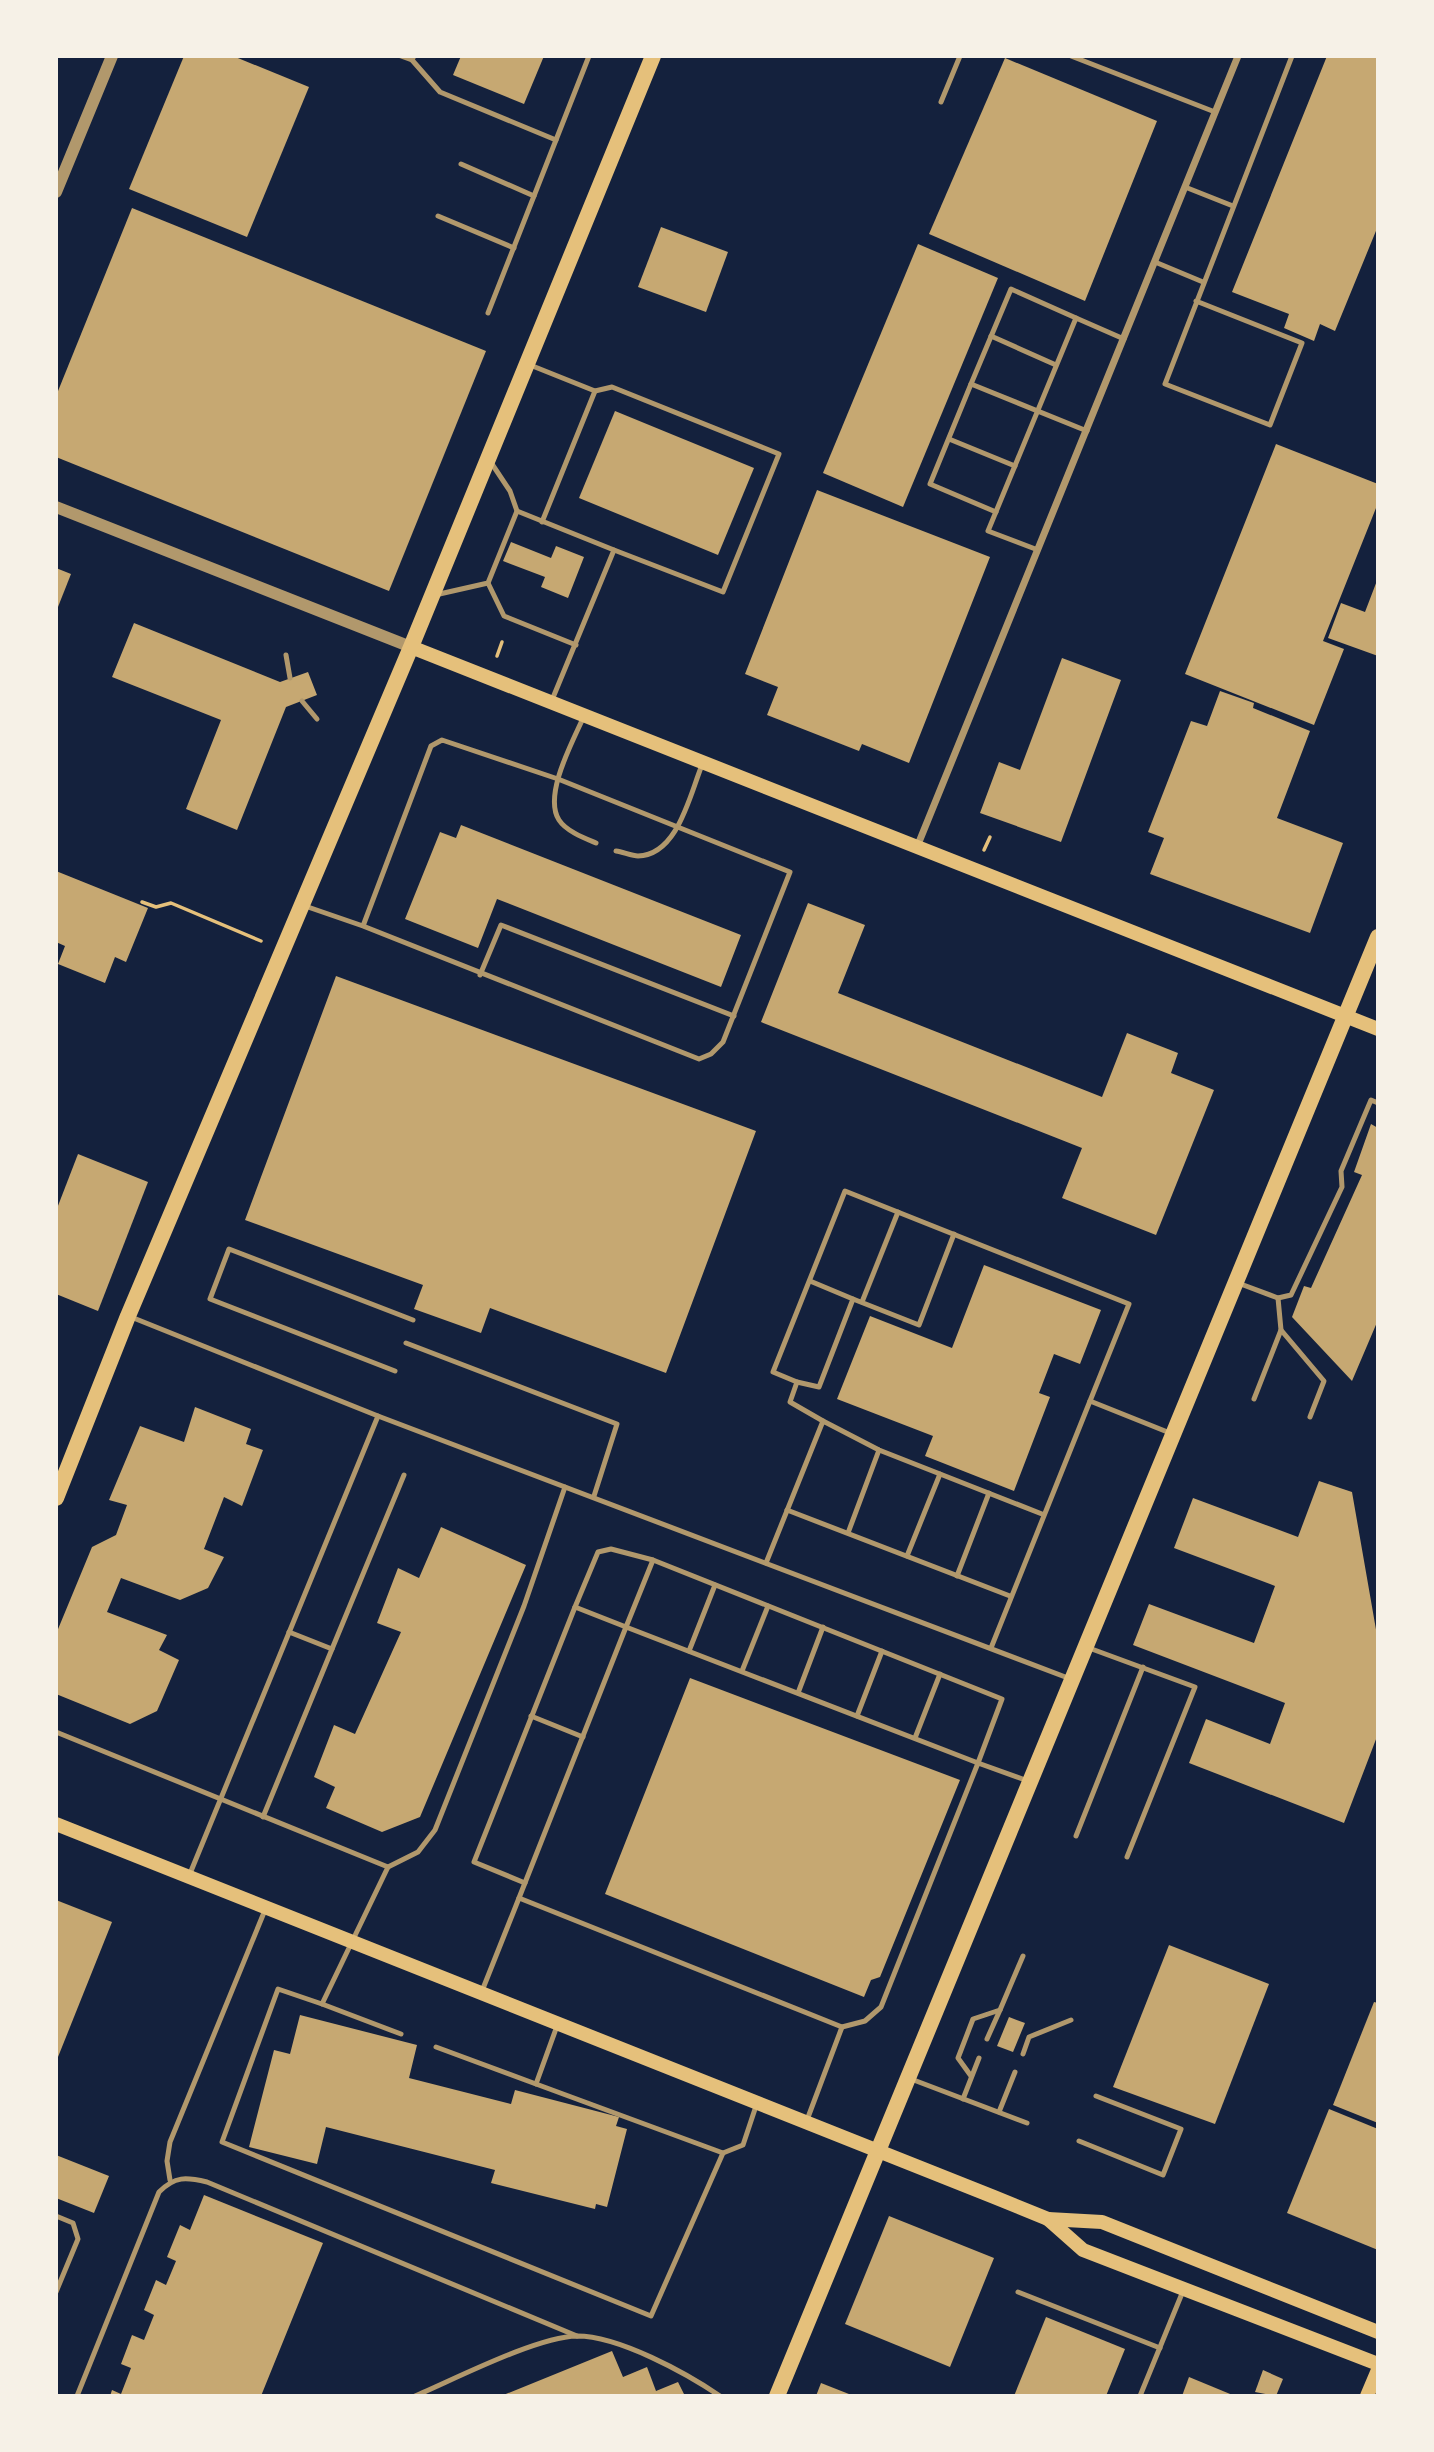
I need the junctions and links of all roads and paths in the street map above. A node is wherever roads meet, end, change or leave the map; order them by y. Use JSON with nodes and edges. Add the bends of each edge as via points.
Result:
{"nodes":[{"id":1,"x":112,"y":56,"type":"edge"},
{"id":2,"x":401,"y":56,"type":"edge"},
{"id":3,"x":589,"y":56,"type":"edge"},
{"id":4,"x":653,"y":56,"type":"edge"},
{"id":5,"x":960,"y":56,"type":"edge"},
{"id":6,"x":1071,"y":56,"type":"edge"},
{"id":7,"x":1238,"y":56,"type":"edge"},
{"id":8,"x":1292,"y":56,"type":"edge"},
{"id":9,"x":413,"y":58,"type":"edge"},
{"id":10,"x":941,"y":102,"type":"dead end"},
{"id":11,"x":1215,"y":112,"type":"junction"},
{"id":12,"x":556,"y":140,"type":"junction"},
{"id":13,"x":461,"y":164,"type":"dead end"},
{"id":14,"x":1185,"y":187,"type":"junction"},
{"id":15,"x":56,"y":192,"type":"edge"},
{"id":16,"x":534,"y":196,"type":"junction"},
{"id":17,"x":1233,"y":206,"type":"junction"},
{"id":18,"x":438,"y":216,"type":"dead end"},
{"id":19,"x":514,"y":248,"type":"junction"},
{"id":20,"x":1154,"y":262,"type":"junction"},
{"id":21,"x":1203,"y":282,"type":"junction"},
{"id":22,"x":1196,"y":301,"type":"junction"},
{"id":23,"x":488,"y":313,"type":"dead end"},
{"id":24,"x":1076,"y":318,"type":"junction"},
{"id":25,"x":991,"y":336,"type":"junction"},
{"id":26,"x":1124,"y":339,"type":"junction"},
{"id":27,"x":527,"y":364,"type":"junction"},
{"id":28,"x":1056,"y":365,"type":"junction"},
{"id":29,"x":971,"y":384,"type":"junction"},
{"id":30,"x":595,"y":391,"type":"junction"},
{"id":31,"x":1038,"y":412,"type":"junction"},
{"id":32,"x":1087,"y":431,"type":"junction"},
{"id":33,"x":949,"y":439,"type":"junction"},
{"id":34,"x":488,"y":458,"type":"junction"},
{"id":35,"x":1015,"y":466,"type":"junction"},
{"id":36,"x":56,"y":507,"type":"edge"},
{"id":37,"x":517,"y":511,"type":"junction"},
{"id":38,"x":996,"y":512,"type":"junction"},
{"id":39,"x":542,"y":522,"type":"junction"},
{"id":40,"x":614,"y":550,"type":"junction"},
{"id":41,"x":1038,"y":550,"type":"junction"},
{"id":42,"x":488,"y":583,"type":"junction"},
{"id":43,"x":432,"y":596,"type":"junction"},
{"id":44,"x":502,"y":642,"type":"dead end"},
{"id":45,"x":576,"y":645,"type":"junction"},
{"id":46,"x":411,"y":648,"type":"junction"},
{"id":47,"x":286,"y":655,"type":"dead end"},
{"id":48,"x":497,"y":656,"type":"dead end"},
{"id":49,"x":290,"y":678,"type":"dead end"},
{"id":50,"x":302,"y":701,"type":"dead end"},
{"id":51,"x":551,"y":703,"type":"junction"},
{"id":52,"x":584,"y":716,"type":"junction"},
{"id":53,"x":317,"y":719,"type":"dead end"},
{"id":54,"x":703,"y":763,"type":"junction"},
{"id":55,"x":558,"y":779,"type":"junction"},
{"id":56,"x":677,"y":826,"type":"junction"},
{"id":57,"x":990,"y":837,"type":"dead end"},
{"id":58,"x":596,"y":843,"type":"dead end"},
{"id":59,"x":917,"y":848,"type":"junction"},
{"id":60,"x":984,"y":850,"type":"dead end"},
{"id":61,"x":616,"y":851,"type":"dead end"},
{"id":62,"x":142,"y":902,"type":"dead end"},
{"id":63,"x":302,"y":905,"type":"junction"},
{"id":64,"x":363,"y":926,"type":"junction"},
{"id":65,"x":1378,"y":937,"type":"edge"},
{"id":66,"x":261,"y":941,"type":"dead end"},
{"id":67,"x":480,"y":975,"type":"junction"},
{"id":68,"x":734,"y":1016,"type":"junction"},
{"id":69,"x":1345,"y":1017,"type":"junction"},
{"id":70,"x":1378,"y":1029,"type":"edge"},
{"id":71,"x":1378,"y":1103,"type":"edge"},
{"id":72,"x":898,"y":1212,"type":"junction"},
{"id":73,"x":954,"y":1234,"type":"junction"},
{"id":74,"x":810,"y":1281,"type":"junction"},
{"id":75,"x":1236,"y":1283,"type":"junction"},
{"id":76,"x":1278,"y":1298,"type":"junction"},
{"id":77,"x":853,"y":1299,"type":"junction"},
{"id":78,"x":862,"y":1302,"type":"junction"},
{"id":79,"x":128,"y":1315,"type":"junction"},
{"id":80,"x":413,"y":1320,"type":"dead end"},
{"id":81,"x":1281,"y":1330,"type":"junction"},
{"id":82,"x":406,"y":1343,"type":"dead end"},
{"id":83,"x":395,"y":1371,"type":"dead end"},
{"id":84,"x":797,"y":1381,"type":"junction"},
{"id":85,"x":1254,"y":1399,"type":"dead end"},
{"id":86,"x":1090,"y":1401,"type":"junction"},
{"id":87,"x":378,"y":1416,"type":"junction"},
{"id":88,"x":1310,"y":1417,"type":"dead end"},
{"id":89,"x":823,"y":1421,"type":"junction"},
{"id":90,"x":1173,"y":1434,"type":"junction"},
{"id":91,"x":879,"y":1450,"type":"junction"},
{"id":92,"x":940,"y":1474,"type":"junction"},
{"id":93,"x":404,"y":1475,"type":"dead end"},
{"id":94,"x":565,"y":1487,"type":"junction"},
{"id":95,"x":989,"y":1493,"type":"junction"},
{"id":96,"x":594,"y":1496,"type":"junction"},
{"id":97,"x":56,"y":1498,"type":"edge"},
{"id":98,"x":787,"y":1510,"type":"junction"},
{"id":99,"x":1042,"y":1514,"type":"junction"},
{"id":100,"x":848,"y":1533,"type":"junction"},
{"id":101,"x":907,"y":1556,"type":"junction"},
{"id":102,"x":653,"y":1560,"type":"junction"},
{"id":103,"x":766,"y":1563,"type":"junction"},
{"id":104,"x":957,"y":1576,"type":"junction"},
{"id":105,"x":715,"y":1585,"type":"junction"},
{"id":106,"x":1010,"y":1596,"type":"junction"},
{"id":107,"x":768,"y":1606,"type":"junction"},
{"id":108,"x":575,"y":1607,"type":"junction"},
{"id":109,"x":626,"y":1627,"type":"junction"},
{"id":110,"x":822,"y":1628,"type":"junction"},
{"id":111,"x":289,"y":1632,"type":"junction"},
{"id":112,"x":1086,"y":1646,"type":"junction"},
{"id":113,"x":991,"y":1648,"type":"junction"},
{"id":114,"x":332,"y":1649,"type":"junction"},
{"id":115,"x":690,"y":1651,"type":"junction"},
{"id":116,"x":882,"y":1651,"type":"junction"},
{"id":117,"x":1143,"y":1667,"type":"junction"},
{"id":118,"x":742,"y":1671,"type":"junction"},
{"id":119,"x":940,"y":1674,"type":"junction"},
{"id":120,"x":1072,"y":1680,"type":"junction"},
{"id":121,"x":797,"y":1693,"type":"junction"},
{"id":122,"x":531,"y":1716,"type":"junction"},
{"id":123,"x":857,"y":1716,"type":"junction"},
{"id":124,"x":56,"y":1732,"type":"edge"},
{"id":125,"x":583,"y":1737,"type":"junction"},
{"id":126,"x":915,"y":1738,"type":"junction"},
{"id":127,"x":978,"y":1763,"type":"junction"},
{"id":128,"x":1030,"y":1782,"type":"junction"},
{"id":129,"x":220,"y":1800,"type":"junction"},
{"id":130,"x":263,"y":1817,"type":"junction"},
{"id":131,"x":56,"y":1824,"type":"edge"},
{"id":132,"x":1076,"y":1836,"type":"dead end"},
{"id":133,"x":1127,"y":1857,"type":"dead end"},
{"id":134,"x":388,"y":1867,"type":"junction"},
{"id":135,"x":189,"y":1876,"type":"junction"},
{"id":136,"x":525,"y":1883,"type":"junction"},
{"id":137,"x":519,"y":1898,"type":"junction"},
{"id":138,"x":267,"y":1908,"type":"junction"},
{"id":139,"x":352,"y":1940,"type":"junction"},
{"id":140,"x":1023,"y":1956,"type":"dead end"},
{"id":141,"x":482,"y":1991,"type":"junction"},
{"id":142,"x":322,"y":2004,"type":"junction"},
{"id":143,"x":1000,"y":2010,"type":"junction"},
{"id":144,"x":1071,"y":2020,"type":"dead end"},
{"id":145,"x":558,"y":2022,"type":"junction"},
{"id":146,"x":842,"y":2027,"type":"junction"},
{"id":147,"x":401,"y":2034,"type":"dead end"},
{"id":148,"x":987,"y":2039,"type":"dead end"},
{"id":149,"x":436,"y":2047,"type":"dead end"},
{"id":150,"x":1023,"y":2054,"type":"dead end"},
{"id":151,"x":979,"y":2058,"type":"dead end"},
{"id":152,"x":1015,"y":2072,"type":"dead end"},
{"id":153,"x":971,"y":2076,"type":"junction"},
{"id":154,"x":908,"y":2078,"type":"junction"},
{"id":155,"x":536,"y":2084,"type":"junction"},
{"id":156,"x":1096,"y":2096,"type":"dead end"},
{"id":157,"x":963,"y":2099,"type":"junction"},
{"id":158,"x":757,"y":2103,"type":"junction"},
{"id":159,"x":999,"y":2112,"type":"junction"},
{"id":160,"x":806,"y":2123,"type":"junction"},
{"id":161,"x":1027,"y":2123,"type":"dead end"},
{"id":162,"x":1079,"y":2141,"type":"dead end"},
{"id":163,"x":878,"y":2152,"type":"junction"},
{"id":164,"x":723,"y":2153,"type":"junction"},
{"id":165,"x":170,"y":2180,"type":"junction"},
{"id":166,"x":56,"y":2216,"type":"edge"},
{"id":167,"x":1048,"y":2219,"type":"junction"},
{"id":168,"x":1183,"y":2291,"type":"junction"},
{"id":169,"x":56,"y":2292,"type":"edge"},
{"id":170,"x":1018,"y":2292,"type":"dead end"},
{"id":171,"x":1378,"y":2332,"type":"edge"},
{"id":172,"x":577,"y":2336,"type":"junction"},
{"id":173,"x":1160,"y":2348,"type":"junction"},
{"id":174,"x":1378,"y":2367,"type":"edge"},
{"id":175,"x":77,"y":2396,"type":"edge"},
{"id":176,"x":415,"y":2396,"type":"edge"},
{"id":177,"x":720,"y":2396,"type":"edge"},
{"id":178,"x":777,"y":2396,"type":"edge"},
{"id":179,"x":1140,"y":2396,"type":"edge"},
{"id":180,"x":1367,"y":2396,"type":"edge"}],
"edges":[{"from":1,"to":15,"type":"street"},
{"from":2,"to":9,"type":"lane"},
{"from":3,"to":12,"type":"lane"},
{"from":4,"to":27,"type":"main road"},
{"from":5,"to":10,"type":"lane"},
{"from":6,"to":11,"type":"lane"},
{"from":7,"to":11,"type":"street"},
{"from":8,"to":17,"type":"lane"},
{"from":9,"to":12,"type":"lane","via":[[440,92]]},
{"from":11,"to":14,"type":"street"},
{"from":12,"to":16,"type":"lane"},
{"from":13,"to":16,"type":"lane"},
{"from":14,"to":17,"type":"lane"},
{"from":14,"to":20,"type":"street"},
{"from":16,"to":19,"type":"lane"},
{"from":17,"to":21,"type":"lane"},
{"from":18,"to":19,"type":"lane"},
{"from":19,"to":23,"type":"lane"},
{"from":20,"to":21,"type":"lane"},
{"from":20,"to":26,"type":"street"},
{"from":21,"to":22,"type":"lane"},
{"from":22,"to":22,"type":"lane","via":[[1165,384],[1270,425],[1302,343]]},
{"from":24,"to":25,"type":"lane","via":[[1011,289]]},
{"from":24,"to":26,"type":"lane"},
{"from":24,"to":28,"type":"lane"},
{"from":25,"to":28,"type":"lane"},
{"from":25,"to":29,"type":"lane"},
{"from":26,"to":32,"type":"street"},
{"from":27,"to":30,"type":"lane"},
{"from":27,"to":34,"type":"main road"},
{"from":28,"to":31,"type":"lane"},
{"from":29,"to":31,"type":"lane"},
{"from":29,"to":33,"type":"lane"},
{"from":30,"to":39,"type":"lane"},
{"from":30,"to":40,"type":"lane","via":[[612,387],[779,454],[723,592]]},
{"from":31,"to":32,"type":"lane"},
{"from":31,"to":35,"type":"lane"},
{"from":32,"to":41,"type":"street"},
{"from":33,"to":35,"type":"lane"},
{"from":33,"to":38,"type":"lane","via":[[930,484]]},
{"from":34,"to":37,"type":"lane"},
{"from":34,"to":43,"type":"main road"},
{"from":35,"to":38,"type":"lane"},
{"from":36,"to":46,"type":"street"},
{"from":37,"to":39,"type":"lane"},
{"from":37,"to":42,"type":"lane"},
{"from":38,"to":41,"type":"lane","via":[[988,531]]},
{"from":39,"to":40,"type":"lane"},
{"from":40,"to":45,"type":"lane"},
{"from":41,"to":59,"type":"street"},
{"from":42,"to":43,"type":"lane"},
{"from":42,"to":45,"type":"lane","via":[[504,616]]},
{"from":43,"to":46,"type":"main road"},
{"from":44,"to":48,"type":"path"},
{"from":45,"to":51,"type":"lane"},
{"from":46,"to":51,"type":"main road"},
{"from":46,"to":63,"type":"main road"},
{"from":47,"to":49,"type":"lane"},
{"from":50,"to":53,"type":"lane"},
{"from":51,"to":52,"type":"main road"},
{"from":52,"to":54,"type":"main road"},
{"from":52,"to":55,"type":"lane"},
{"from":54,"to":56,"type":"lane"},
{"from":54,"to":59,"type":"main road"},
{"from":55,"to":56,"type":"lane"},
{"from":55,"to":58,"type":"lane","via":[[553,801],[559,821]]},
{"from":55,"to":64,"type":"lane","via":[[454,741],[442,740],[432,746]]},
{"from":56,"to":61,"type":"lane","via":[[656,850],[639,856]]},
{"from":56,"to":68,"type":"lane","via":[[790,872]]},
{"from":57,"to":60,"type":"path"},
{"from":59,"to":69,"type":"main road"},
{"from":62,"to":66,"type":"path","via":[[156,907],[171,903]]},
{"from":63,"to":64,"type":"lane"},
{"from":63,"to":79,"type":"main road"},
{"from":64,"to":67,"type":"lane"},
{"from":65,"to":69,"type":"main road"},
{"from":67,"to":68,"type":"lane","via":[[699,1059],[723,1042]]},
{"from":67,"to":68,"type":"lane","via":[[501,925]]},
{"from":69,"to":70,"type":"main road"},
{"from":69,"to":75,"type":"main road"},
{"from":71,"to":76,"type":"lane","via":[[1371,1100],[1341,1171],[1342,1187],[1291,1295]]},
{"from":72,"to":73,"type":"lane"},
{"from":72,"to":74,"type":"lane","via":[[845,1191]]},
{"from":72,"to":78,"type":"lane"},
{"from":73,"to":78,"type":"lane","via":[[919,1325]]},
{"from":73,"to":86,"type":"lane","via":[[1129,1304]]},
{"from":74,"to":77,"type":"lane"},
{"from":74,"to":84,"type":"lane","via":[[773,1372]]},
{"from":75,"to":76,"type":"lane"},
{"from":75,"to":90,"type":"main road"},
{"from":76,"to":81,"type":"lane"},
{"from":77,"to":78,"type":"lane"},
{"from":77,"to":84,"type":"lane","via":[[819,1387]]},
{"from":79,"to":87,"type":"lane"},
{"from":79,"to":97,"type":"main road"},
{"from":80,"to":83,"type":"lane","via":[[229,1249],[210,1299]]},
{"from":81,"to":85,"type":"lane"},
{"from":81,"to":88,"type":"lane","via":[[1324,1381]]},
{"from":82,"to":96,"type":"lane","via":[[617,1424]]},
{"from":84,"to":89,"type":"lane","via":[[790,1402]]},
{"from":86,"to":90,"type":"lane"},
{"from":86,"to":99,"type":"lane"},
{"from":87,"to":94,"type":"lane"},
{"from":87,"to":111,"type":"lane"},
{"from":89,"to":91,"type":"lane"},
{"from":89,"to":98,"type":"lane"},
{"from":90,"to":112,"type":"main road"},
{"from":91,"to":92,"type":"lane"},
{"from":91,"to":100,"type":"lane"},
{"from":92,"to":95,"type":"lane"},
{"from":92,"to":101,"type":"lane"},
{"from":93,"to":114,"type":"lane"},
{"from":94,"to":96,"type":"lane"},
{"from":94,"to":134,"type":"lane","via":[[524,1606],[435,1830],[418,1852]]},
{"from":95,"to":99,"type":"lane"},
{"from":95,"to":104,"type":"lane"},
{"from":96,"to":103,"type":"lane"},
{"from":98,"to":100,"type":"lane"},
{"from":98,"to":103,"type":"lane"},
{"from":99,"to":106,"type":"lane"},
{"from":100,"to":101,"type":"lane"},
{"from":101,"to":104,"type":"lane"},
{"from":102,"to":105,"type":"lane"},
{"from":102,"to":108,"type":"lane","via":[[611,1549],[598,1552]]},
{"from":102,"to":109,"type":"lane"},
{"from":103,"to":113,"type":"lane"},
{"from":104,"to":106,"type":"lane"},
{"from":105,"to":107,"type":"lane"},
{"from":105,"to":115,"type":"lane"},
{"from":106,"to":113,"type":"lane"},
{"from":107,"to":110,"type":"lane"},
{"from":107,"to":118,"type":"lane"},
{"from":108,"to":109,"type":"lane"},
{"from":108,"to":122,"type":"lane"},
{"from":109,"to":115,"type":"lane"},
{"from":109,"to":125,"type":"lane"},
{"from":110,"to":116,"type":"lane"},
{"from":110,"to":121,"type":"lane"},
{"from":111,"to":114,"type":"lane"},
{"from":111,"to":129,"type":"lane"},
{"from":112,"to":117,"type":"lane"},
{"from":112,"to":120,"type":"main road"},
{"from":113,"to":120,"type":"lane"},
{"from":114,"to":130,"type":"lane"},
{"from":115,"to":118,"type":"lane"},
{"from":116,"to":119,"type":"lane"},
{"from":116,"to":123,"type":"lane"},
{"from":117,"to":132,"type":"lane"},
{"from":117,"to":133,"type":"lane","via":[[1195,1687]]},
{"from":118,"to":121,"type":"lane"},
{"from":119,"to":126,"type":"lane"},
{"from":119,"to":127,"type":"lane","via":[[1002,1699]]},
{"from":120,"to":128,"type":"main road"},
{"from":121,"to":123,"type":"lane"},
{"from":122,"to":125,"type":"lane"},
{"from":122,"to":136,"type":"lane","via":[[474,1862]]},
{"from":123,"to":126,"type":"lane"},
{"from":124,"to":129,"type":"lane"},
{"from":125,"to":136,"type":"lane"},
{"from":126,"to":127,"type":"lane"},
{"from":127,"to":128,"type":"lane"},
{"from":127,"to":146,"type":"lane","via":[[881,2007],[865,2021]]},
{"from":128,"to":154,"type":"main road"},
{"from":129,"to":130,"type":"lane"},
{"from":129,"to":135,"type":"lane"},
{"from":130,"to":134,"type":"lane"},
{"from":131,"to":135,"type":"main road"},
{"from":134,"to":139,"type":"lane"},
{"from":135,"to":138,"type":"main road"},
{"from":136,"to":137,"type":"lane"},
{"from":137,"to":141,"type":"lane"},
{"from":137,"to":146,"type":"lane"},
{"from":138,"to":139,"type":"main road"},
{"from":138,"to":165,"type":"lane","via":[[170,2142]]},
{"from":139,"to":141,"type":"main road"},
{"from":139,"to":142,"type":"lane"},
{"from":140,"to":143,"type":"lane"},
{"from":141,"to":145,"type":"main road"},
{"from":142,"to":147,"type":"lane"},
{"from":142,"to":164,"type":"lane","via":[[278,1989],[222,2142],[651,2316]]},
{"from":143,"to":148,"type":"lane"},
{"from":143,"to":153,"type":"lane","via":[[973,2018],[958,2058]]},
{"from":144,"to":150,"type":"lane","via":[[1029,2038]]},
{"from":145,"to":155,"type":"lane"},
{"from":145,"to":158,"type":"main road"},
{"from":146,"to":160,"type":"lane"},
{"from":149,"to":155,"type":"lane"},
{"from":151,"to":153,"type":"lane"},
{"from":152,"to":159,"type":"lane"},
{"from":153,"to":157,"type":"lane"},
{"from":154,"to":157,"type":"lane"},
{"from":154,"to":163,"type":"main road"},
{"from":155,"to":164,"type":"lane"},
{"from":156,"to":162,"type":"lane","via":[[1181,2129],[1163,2175]]},
{"from":157,"to":159,"type":"lane"},
{"from":158,"to":160,"type":"main road"},
{"from":158,"to":164,"type":"lane","via":[[743,2145]]},
{"from":159,"to":161,"type":"lane"},
{"from":160,"to":163,"type":"main road"},
{"from":163,"to":167,"type":"main road"},
{"from":163,"to":178,"type":"main road"},
{"from":165,"to":172,"type":"lane","via":[[187,2177],[207,2182]]},
{"from":165,"to":175,"type":"lane","via":[[159,2192]]},
{"from":166,"to":169,"type":"lane","via":[[73,2222],[78,2239]]},
{"from":167,"to":168,"type":"main road","via":[[1083,2250]]},
{"from":167,"to":171,"type":"main road","via":[[1102,2222]]},
{"from":168,"to":173,"type":"lane"},
{"from":168,"to":174,"type":"main road"},
{"from":170,"to":173,"type":"lane"},
{"from":172,"to":176,"type":"lane","via":[[531,2347]]},
{"from":172,"to":177,"type":"lane","via":[[608,2342],[680,2369]]},
{"from":173,"to":179,"type":"lane"},
{"from":174,"to":180,"type":"main road"}]}
